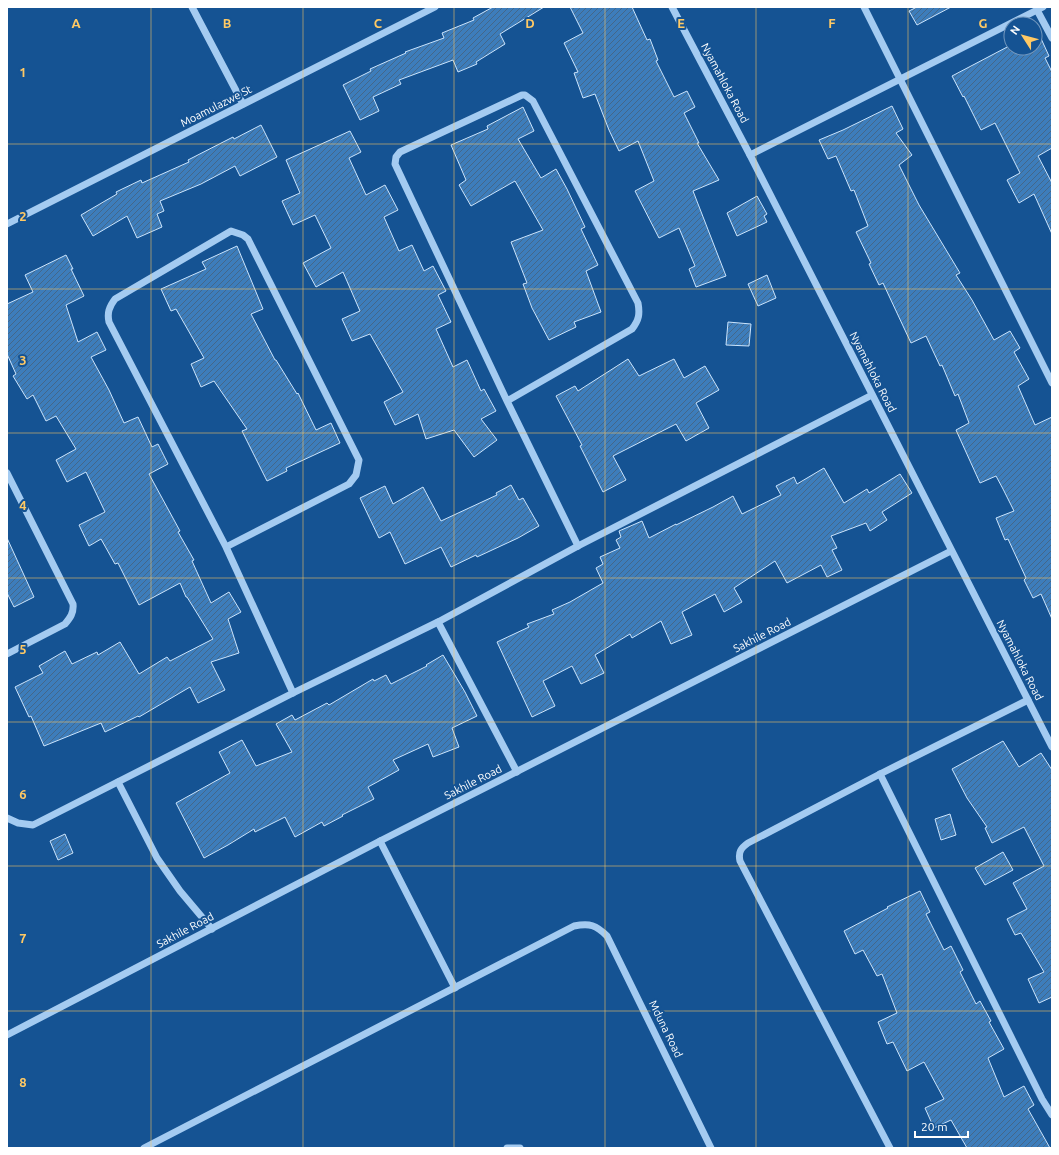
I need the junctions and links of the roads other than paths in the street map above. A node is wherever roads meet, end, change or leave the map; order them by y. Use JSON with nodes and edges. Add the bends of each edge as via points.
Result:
{"nodes":[{"id":1,"x":192,"y":7,"type":"edge"},
{"id":2,"x":434,"y":7,"type":"edge"},
{"id":3,"x":672,"y":7,"type":"edge"},
{"id":4,"x":864,"y":7,"type":"edge"},
{"id":5,"x":1040,"y":8,"type":"edge"},
{"id":6,"x":1052,"y":38,"type":"edge"},
{"id":7,"x":900,"y":80,"type":"junction"},
{"id":8,"x":243,"y":104,"type":"junction"},
{"id":9,"x":750,"y":155,"type":"junction"},
{"id":10,"x":7,"y":224,"type":"edge"},
{"id":11,"x":1052,"y":383,"type":"edge"},
{"id":12,"x":872,"y":395,"type":"junction"},
{"id":13,"x":507,"y":401,"type":"junction"},
{"id":14,"x":7,"y":473,"type":"edge"},
{"id":15,"x":578,"y":546,"type":"junction"},
{"id":16,"x":226,"y":547,"type":"junction"},
{"id":17,"x":951,"y":551,"type":"junction"},
{"id":18,"x":438,"y":622,"type":"junction"},
{"id":19,"x":7,"y":654,"type":"edge"},
{"id":20,"x":293,"y":693,"type":"junction"},
{"id":21,"x":1028,"y":700,"type":"junction"},
{"id":22,"x":1052,"y":747,"type":"edge"},
{"id":23,"x":517,"y":772,"type":"junction"},
{"id":24,"x":880,"y":774,"type":"junction"},
{"id":25,"x":118,"y":782,"type":"junction"},
{"id":26,"x":7,"y":818,"type":"edge"},
{"id":27,"x":380,"y":841,"type":"junction"},
{"id":28,"x":212,"y":929,"type":"junction"},
{"id":29,"x":455,"y":988,"type":"junction"},
{"id":30,"x":7,"y":1035,"type":"edge"},
{"id":31,"x":1052,"y":1114,"type":"edge"},
{"id":32,"x":144,"y":1148,"type":"edge"},
{"id":33,"x":507,"y":1148,"type":"edge"},
{"id":34,"x":520,"y":1148,"type":"edge"},
{"id":35,"x":711,"y":1148,"type":"edge"},
{"id":36,"x":890,"y":1148,"type":"edge"}],
"edges":[{"from":1,"to":8,"type":"street"},
{"from":2,"to":8,"type":"street","name":"Moamulazwe St"},
{"from":3,"to":9,"type":"street","name":"Nyamahloka Road"},
{"from":4,"to":7,"type":"street"},
{"from":5,"to":6,"type":"street"},
{"from":5,"to":7,"type":"street"},
{"from":7,"to":9,"type":"street"},
{"from":7,"to":11,"type":"street"},
{"from":8,"to":10,"type":"street","name":"Moamulazwe St"},
{"from":9,"to":12,"type":"street","name":"Nyamahloka Road"},
{"from":12,"to":15,"type":"street"},
{"from":12,"to":17,"type":"street","name":"Nyamahloka Road"},
{"from":13,"to":13,"type":"street","via":[[395,164],[400,152],[525,95],[533,101],[638,303],[640,312],[638,322],[632,329]]},
{"from":13,"to":15,"type":"street"},
{"from":14,"to":19,"type":"street","via":[[73,604],[70,619],[65,624]]},
{"from":15,"to":18,"type":"street"},
{"from":16,"to":16,"type":"street","via":[[109,322],[108,315],[115,299],[231,231],[248,239],[359,460],[356,475],[349,484]]},
{"from":16,"to":20,"type":"street"},
{"from":17,"to":21,"type":"street","name":"Nyamahloka Road"},
{"from":17,"to":23,"type":"street","name":"Sakhile Road"},
{"from":18,"to":20,"type":"street"},
{"from":18,"to":23,"type":"street"},
{"from":20,"to":25,"type":"street"},
{"from":21,"to":22,"type":"street","name":"Nyamahloka Road"},
{"from":21,"to":24,"type":"street"},
{"from":23,"to":27,"type":"street","name":"Sakhile Road"},
{"from":24,"to":31,"type":"street"},
{"from":24,"to":36,"type":"street","via":[[748,843],[740,850],[739,856]]},
{"from":25,"to":26,"type":"street","via":[[33,825],[18,824]]},
{"from":25,"to":28,"type":"street","via":[[157,858],[180,891]]},
{"from":27,"to":28,"type":"street","name":"Sakhile Road"},
{"from":27,"to":29,"type":"street"},
{"from":28,"to":30,"type":"street","name":"Sakhile Road"},
{"from":29,"to":32,"type":"street"},
{"from":29,"to":35,"type":"street","name":"Mduna Road","via":[[574,926],[585,924],[601,929],[607,936]]},
{"from":33,"to":34,"type":"street"}]}
